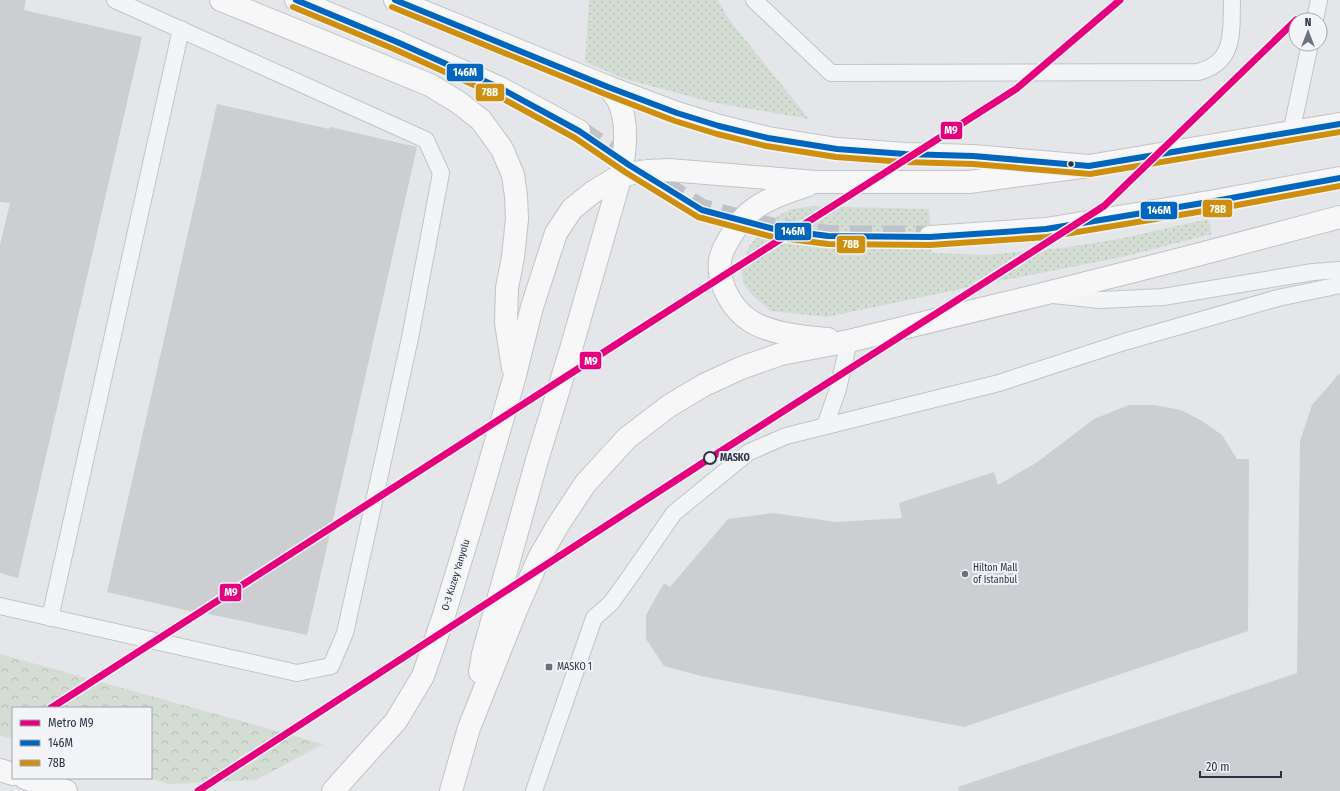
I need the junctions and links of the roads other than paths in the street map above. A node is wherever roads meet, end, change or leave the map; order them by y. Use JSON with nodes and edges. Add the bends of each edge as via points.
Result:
{"nodes":[{"id":1,"x":115,"y":0,"type":"edge"},
{"id":2,"x":221,"y":0,"type":"edge"},
{"id":3,"x":296,"y":0,"type":"edge"},
{"id":4,"x":394,"y":0,"type":"edge"},
{"id":5,"x":754,"y":0,"type":"edge"},
{"id":6,"x":1232,"y":0,"type":"edge"},
{"id":7,"x":1319,"y":0,"type":"edge"},
{"id":8,"x":1317,"y":12,"type":"edge"},
{"id":9,"x":181,"y":29,"type":"junction"},
{"id":10,"x":1308,"y":52,"type":"edge"},
{"id":11,"x":608,"y":87,"type":"junction"},
{"id":12,"x":1340,"y":124,"type":"edge"},
{"id":13,"x":579,"y":131,"type":"tunnel mouth"},
{"id":14,"x":1291,"y":133,"type":"junction"},
{"id":15,"x":1089,"y":166,"type":"junction"},
{"id":16,"x":621,"y":175,"type":"junction"},
{"id":17,"x":1340,"y":178,"type":"edge"},
{"id":18,"x":816,"y":182,"type":"junction"},
{"id":19,"x":1340,"y":217,"type":"edge"},
{"id":20,"x":930,"y":237,"type":"tunnel mouth"},
{"id":21,"x":1340,"y":270,"type":"edge"},
{"id":22,"x":1340,"y":285,"type":"edge"},
{"id":23,"x":1043,"y":294,"type":"junction"},
{"id":24,"x":849,"y":341,"type":"junction"},
{"id":25,"x":514,"y":379,"type":"junction"},
{"id":26,"x":825,"y":426,"type":"junction"},
{"id":27,"x":0,"y":606,"type":"edge"},
{"id":28,"x":50,"y":618,"type":"junction"},
{"id":29,"x":469,"y":728,"type":"junction"},
{"id":30,"x":0,"y":770,"type":"edge"},
{"id":31,"x":12,"y":774,"type":"edge"},
{"id":32,"x":28,"y":779,"type":"edge"},
{"id":33,"x":458,"y":781,"type":"edge"},
{"id":34,"x":66,"y":791,"type":"edge"},
{"id":35,"x":333,"y":791,"type":"edge"},
{"id":36,"x":451,"y":791,"type":"edge"},
{"id":37,"x":534,"y":791,"type":"edge"}],
"edges":[{"from":1,"to":9,"type":"lane"},
{"from":2,"to":25,"type":"main road","via":[[430,85],[481,120],[502,149],[513,175],[516,196],[517,219],[507,288],[506,323]]},
{"from":3,"to":13,"type":"main road","via":[[500,88]]},
{"from":4,"to":11,"type":"main road"},
{"from":5,"to":6,"type":"lane","via":[[831,73],[1198,72],[1216,65],[1228,49],[1231,38]]},
{"from":7,"to":8,"type":"lane"},
{"from":9,"to":28,"type":"lane"},
{"from":9,"to":28,"type":"lane","via":[[426,140],[440,172],[410,338],[345,633],[330,666],[297,673]]},
{"from":10,"to":14,"type":"lane"},
{"from":11,"to":15,"type":"main road","via":[[677,113],[768,138],[837,149],[973,156]]},
{"from":11,"to":16,"type":"main road","via":[[618,99],[625,128]]},
{"from":12,"to":14,"type":"main road"},
{"from":14,"to":15,"type":"main road"},
{"from":15,"to":18,"type":"main road","via":[[969,182]]},
{"from":16,"to":18,"type":"main road","via":[[669,170]]},
{"from":16,"to":25,"type":"main road","name":"O-3 Kuzey Yanyolu","via":[[572,209],[556,233],[532,307]]},
{"from":16,"to":29,"type":"main road","via":[[483,654]]},
{"from":17,"to":20,"type":"main road","via":[[1046,228]]},
{"from":18,"to":24,"type":"main road","via":[[780,194],[750,212],[732,233],[720,260],[722,282],[739,313],[752,322],[806,337]]},
{"from":19,"to":23,"type":"main road"},
{"from":21,"to":23,"type":"lane","via":[[1313,272],[1163,297],[1100,300]]},
{"from":22,"to":26,"type":"lane","via":[[1278,298],[1124,342],[999,383]]},
{"from":23,"to":24,"type":"main road"},
{"from":24,"to":26,"type":"lane","via":[[838,389]]},
{"from":24,"to":29,"type":"main road","via":[[781,354],[741,368],[704,385],[669,406],[628,438],[585,484],[539,558]]},
{"from":25,"to":35,"type":"main road","name":"O-3 Kuzey Yanyolu","via":[[444,616],[423,676],[396,721]]},
{"from":26,"to":37,"type":"lane","via":[[786,436],[749,452],[674,512],[611,603],[594,618]]},
{"from":27,"to":28,"type":"lane"},
{"from":29,"to":33,"type":"main road"},
{"from":30,"to":31,"type":"main road"},
{"from":32,"to":34,"type":"main road"},
{"from":33,"to":36,"type":"main road"}]}
